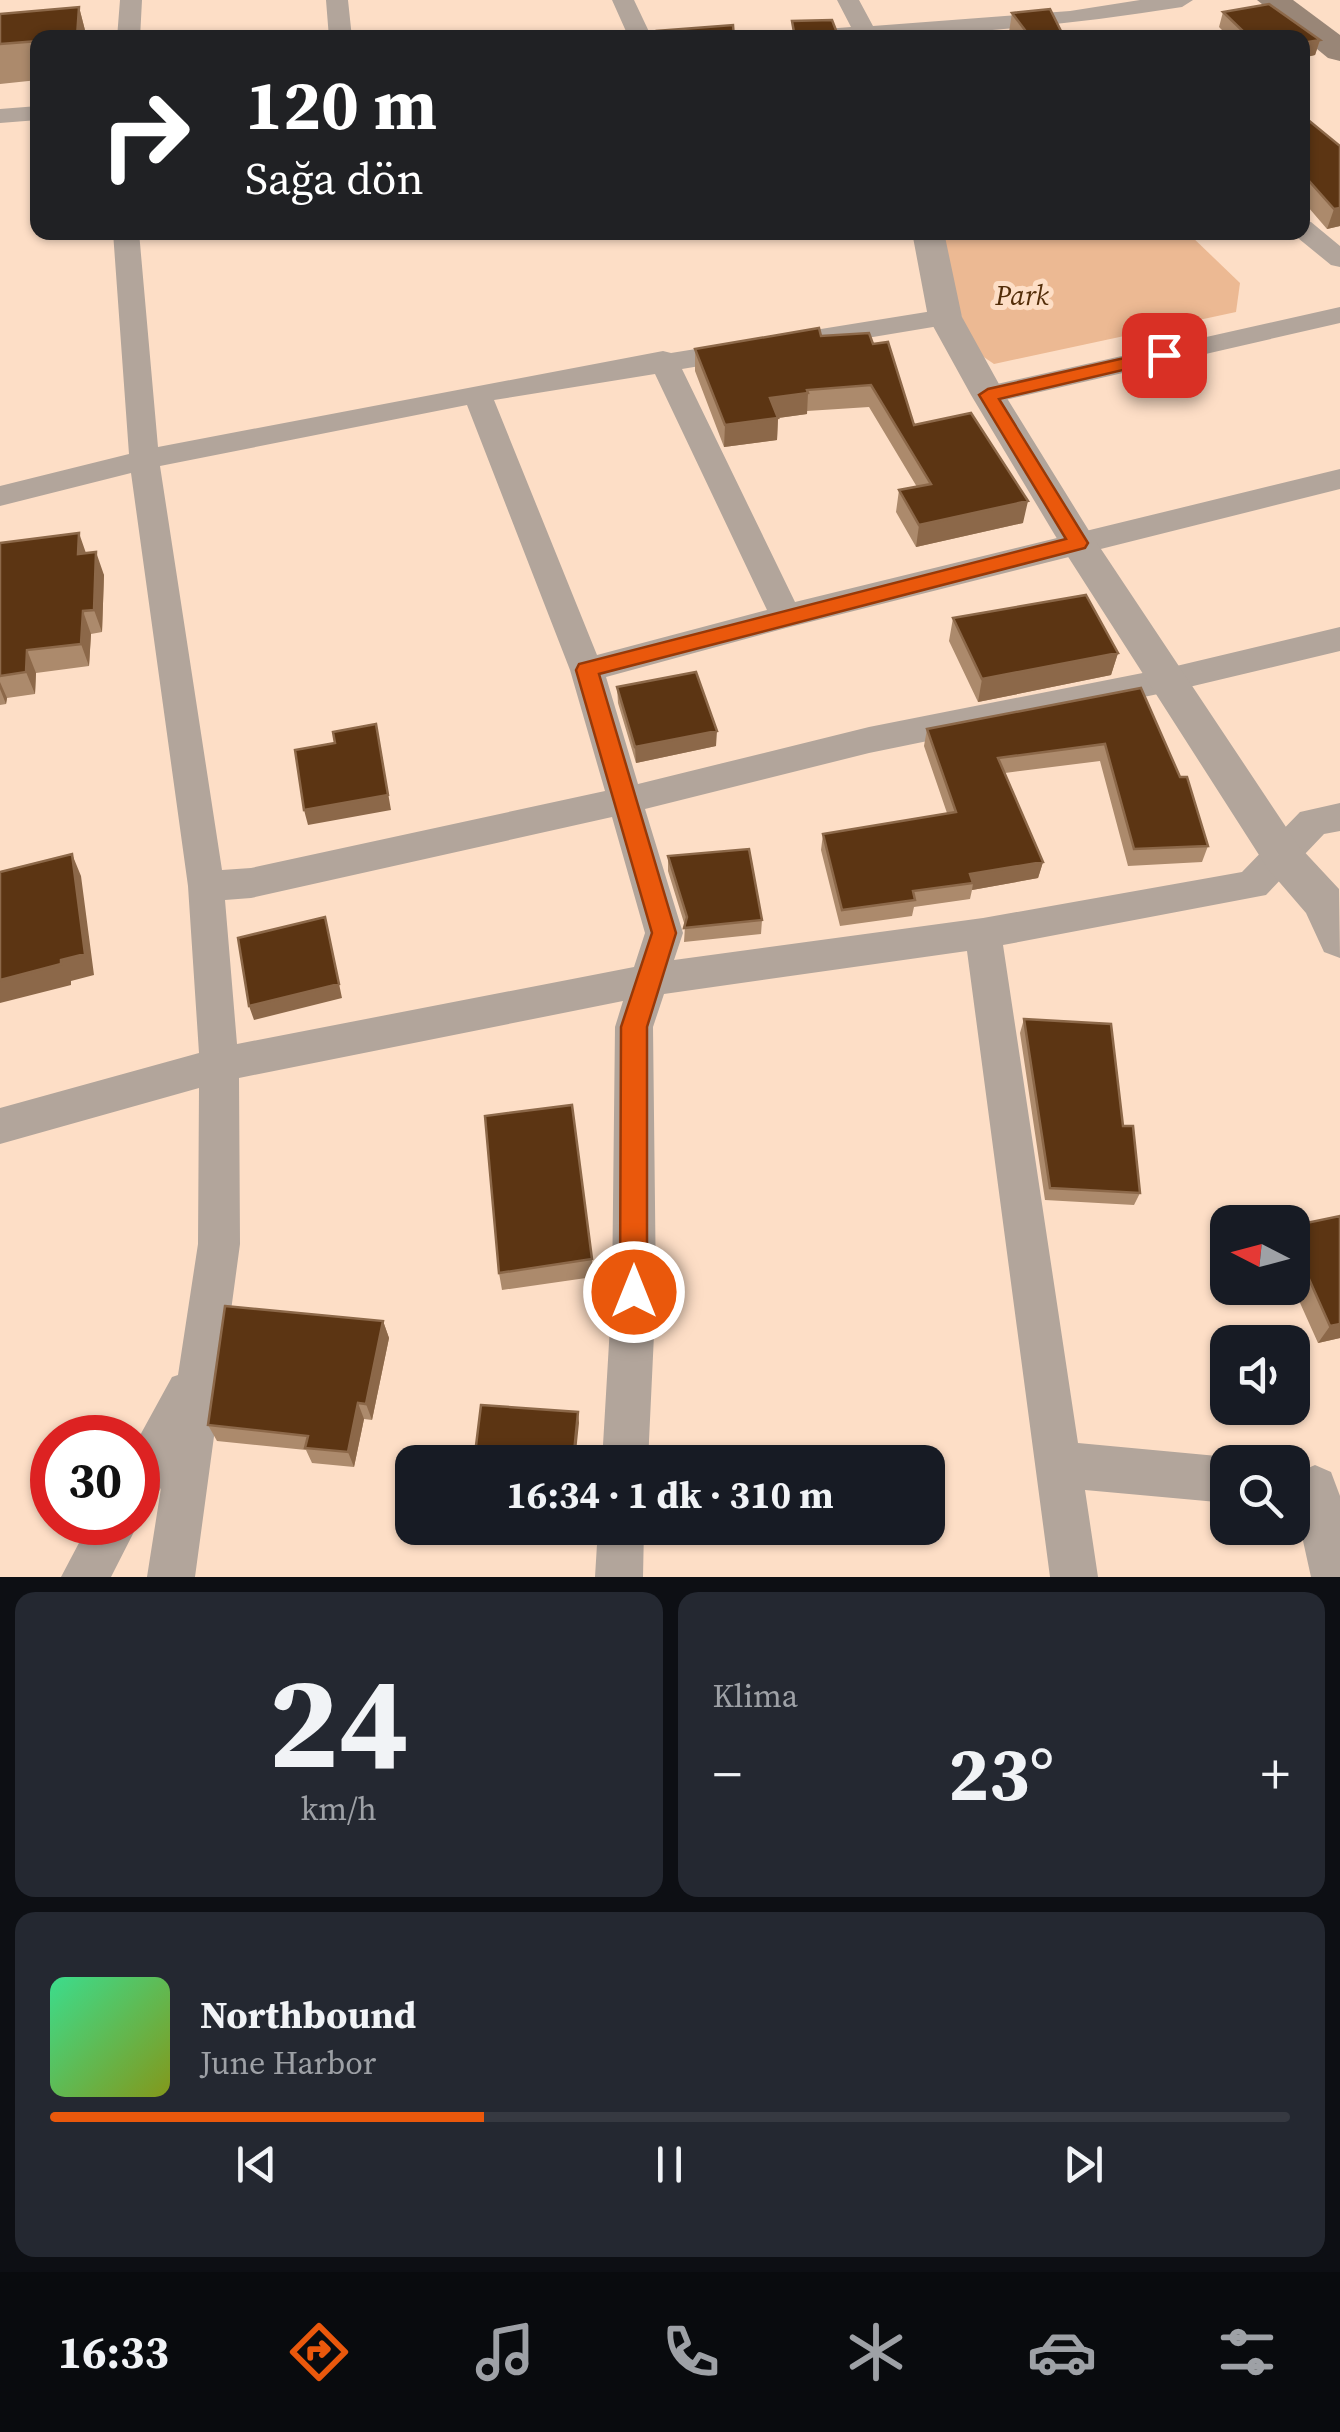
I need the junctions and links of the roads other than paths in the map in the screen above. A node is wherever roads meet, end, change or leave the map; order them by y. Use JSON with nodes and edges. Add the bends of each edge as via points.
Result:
{"nodes":[{"id":1,"x":131,"y":0,"type":"edge"},
{"id":2,"x":336,"y":0,"type":"edge"},
{"id":3,"x":623,"y":0,"type":"edge"},
{"id":4,"x":848,"y":0,"type":"edge"},
{"id":5,"x":1182,"y":0,"type":"edge"},
{"id":6,"x":1273,"y":0,"type":"edge"},
{"id":7,"x":1070,"y":18,"type":"junction"},
{"id":8,"x":129,"y":30,"type":"edge"},
{"id":9,"x":340,"y":30,"type":"edge"},
{"id":10,"x":637,"y":30,"type":"edge"},
{"id":11,"x":864,"y":30,"type":"edge"},
{"id":12,"x":927,"y":30,"type":"edge"},
{"id":13,"x":1083,"y":30,"type":"edge"},
{"id":14,"x":1340,"y":52,"type":"edge"},
{"id":15,"x":30,"y":113,"type":"edge"},
{"id":16,"x":0,"y":116,"type":"edge"},
{"id":17,"x":1310,"y":235,"type":"edge"},
{"id":18,"x":127,"y":240,"type":"edge"},
{"id":19,"x":930,"y":240,"type":"edge"},
{"id":20,"x":1340,"y":260,"type":"edge"},
{"id":21,"x":1340,"y":315,"type":"edge"},
{"id":22,"x":945,"y":317,"type":"junction"},
{"id":23,"x":663,"y":360,"type":"junction"},
{"id":24,"x":477,"y":394,"type":"junction"},
{"id":25,"x":988,"y":395,"type":"junction"},
{"id":26,"x":144,"y":462,"type":"junction"},
{"id":27,"x":1340,"y":478,"type":"edge"},
{"id":28,"x":0,"y":496,"type":"edge"},
{"id":29,"x":1078,"y":543,"type":"junction"},
{"id":30,"x":786,"y":616,"type":"junction"},
{"id":31,"x":1340,"y":639,"type":"edge"},
{"id":32,"x":586,"y":670,"type":"junction"},
{"id":33,"x":1168,"y":680,"type":"junction"},
{"id":34,"x":627,"y":800,"type":"junction"},
{"id":35,"x":1340,"y":816,"type":"edge"},
{"id":36,"x":1283,"y":856,"type":"junction"},
{"id":37,"x":206,"y":886,"type":"junction"},
{"id":38,"x":983,"y":932,"type":"junction"},
{"id":39,"x":1340,"y":938,"type":"edge"},
{"id":40,"x":649,"y":980,"type":"junction"},
{"id":41,"x":219,"y":1065,"type":"junction"},
{"id":42,"x":0,"y":1126,"type":"edge"},
{"id":43,"x":200,"y":1372,"type":"junction"},
{"id":44,"x":160,"y":1444,"type":"edge"},
{"id":45,"x":625,"y":1445,"type":"edge"},
{"id":46,"x":1056,"y":1464,"type":"junction"},
{"id":47,"x":1210,"y":1478,"type":"edge"},
{"id":48,"x":1316,"y":1487,"type":"edge"},
{"id":49,"x":103,"y":1545,"type":"edge"},
{"id":50,"x":620,"y":1545,"type":"edge"},
{"id":51,"x":85,"y":1577,"type":"edge"},
{"id":52,"x":171,"y":1577,"type":"edge"},
{"id":53,"x":618,"y":1577,"type":"edge"},
{"id":54,"x":1074,"y":1577,"type":"edge"},
{"id":55,"x":1335,"y":1577,"type":"edge"}],
"edges":[{"from":1,"to":8,"type":"street"},
{"from":2,"to":9,"type":"street"},
{"from":3,"to":10,"type":"street"},
{"from":4,"to":11,"type":"street"},
{"from":5,"to":7,"type":"street"},
{"from":6,"to":14,"type":"main road"},
{"from":7,"to":12,"type":"street"},
{"from":7,"to":13,"type":"street"},
{"from":15,"to":16,"type":"street"},
{"from":17,"to":20,"type":"street"},
{"from":18,"to":26,"type":"street"},
{"from":19,"to":22,"type":"street"},
{"from":21,"to":25,"type":"street"},
{"from":22,"to":23,"type":"street"},
{"from":22,"to":25,"type":"street"},
{"from":23,"to":24,"type":"street"},
{"from":23,"to":30,"type":"street"},
{"from":24,"to":26,"type":"street"},
{"from":24,"to":32,"type":"street"},
{"from":25,"to":29,"type":"street"},
{"from":26,"to":28,"type":"street"},
{"from":26,"to":37,"type":"street"},
{"from":27,"to":29,"type":"street"},
{"from":29,"to":30,"type":"street"},
{"from":29,"to":33,"type":"street"},
{"from":30,"to":32,"type":"street"},
{"from":31,"to":33,"type":"street"},
{"from":32,"to":34,"type":"street"},
{"from":33,"to":34,"type":"street","via":[[869,740]]},
{"from":33,"to":36,"type":"street"},
{"from":34,"to":37,"type":"street","via":[[252,883]]},
{"from":34,"to":40,"type":"street","via":[[664,933]]},
{"from":35,"to":36,"type":"street","via":[[1314,822]]},
{"from":36,"to":38,"type":"street","via":[[1254,885]]},
{"from":36,"to":39,"type":"street","via":[[1323,902]]},
{"from":37,"to":41,"type":"street"},
{"from":38,"to":40,"type":"street"},
{"from":38,"to":46,"type":"street"},
{"from":40,"to":41,"type":"street"},
{"from":40,"to":45,"type":"street","via":[[634,1027],[634,1292]]},
{"from":41,"to":42,"type":"street"},
{"from":41,"to":43,"type":"street","via":[[220,1244]]},
{"from":43,"to":44,"type":"street"},
{"from":43,"to":52,"type":"street"},
{"from":46,"to":47,"type":"street"},
{"from":46,"to":54,"type":"street"},
{"from":48,"to":55,"type":"street"},
{"from":49,"to":51,"type":"street"},
{"from":50,"to":53,"type":"street"}]}
